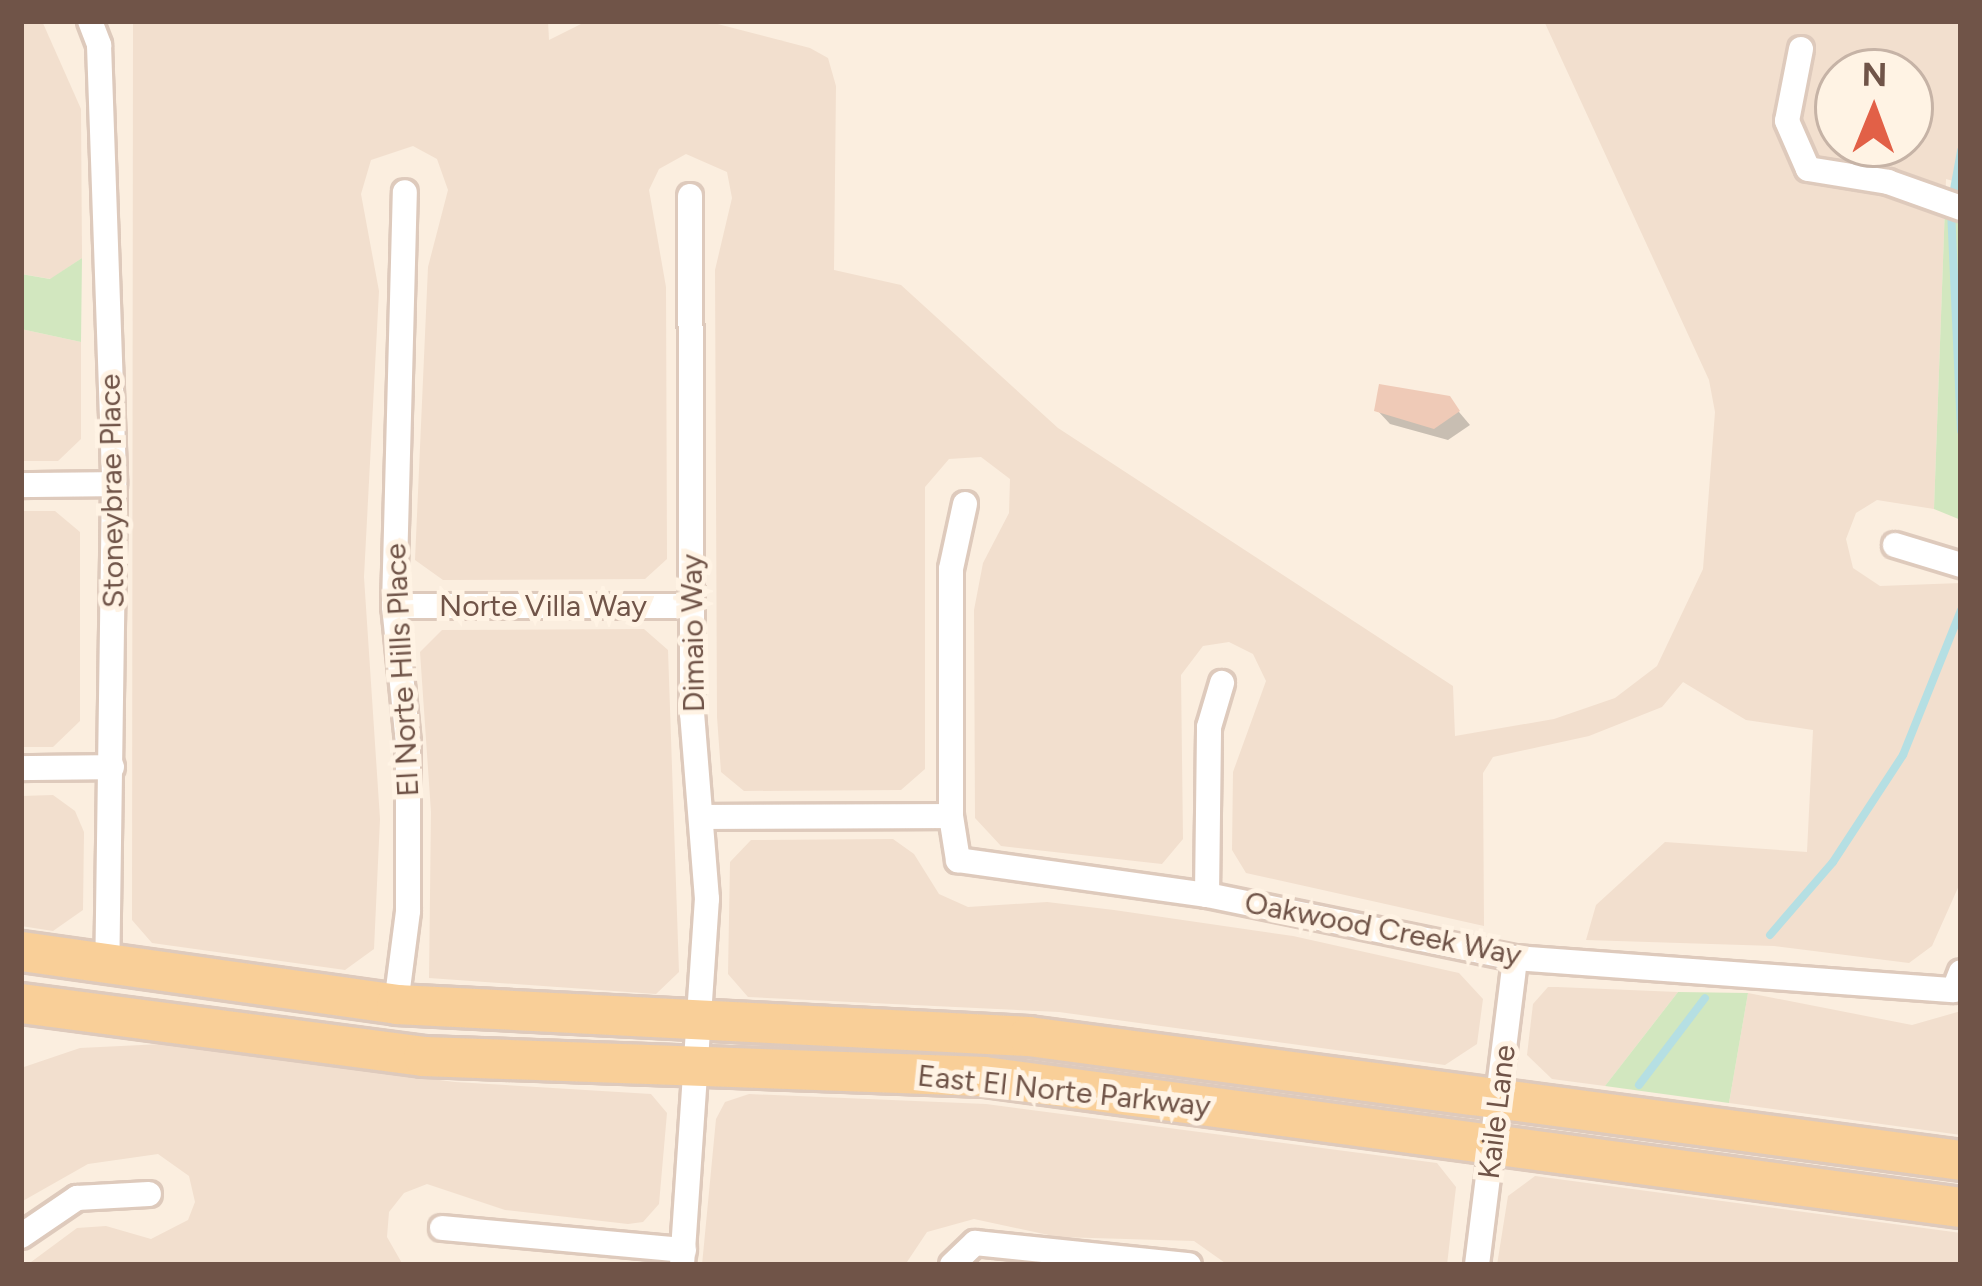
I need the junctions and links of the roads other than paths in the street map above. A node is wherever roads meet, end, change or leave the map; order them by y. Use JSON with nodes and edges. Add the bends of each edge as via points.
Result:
{"nodes":[{"id":1,"x":90,"y":21,"type":"edge"},
{"id":2,"x":1801,"y":49,"type":"dead end"},
{"id":3,"x":405,"y":192,"type":"dead end"},
{"id":4,"x":690,"y":196,"type":"dead end"},
{"id":5,"x":1961,"y":208,"type":"edge"},
{"id":6,"x":114,"y":484,"type":"junction"},
{"id":7,"x":21,"y":485,"type":"edge"},
{"id":8,"x":964,"y":504,"type":"dead end"},
{"id":9,"x":1895,"y":544,"type":"dead end"},
{"id":10,"x":1961,"y":565,"type":"edge"},
{"id":11,"x":394,"y":606,"type":"junction"},
{"id":12,"x":692,"y":606,"type":"junction"},
{"id":13,"x":1222,"y":683,"type":"dead end"},
{"id":14,"x":112,"y":766,"type":"junction"},
{"id":15,"x":21,"y":768,"type":"edge"},
{"id":16,"x":951,"y":816,"type":"junction"},
{"id":17,"x":702,"y":817,"type":"junction"},
{"id":18,"x":1207,"y":895,"type":"junction"},
{"id":19,"x":21,"y":951,"type":"edge"},
{"id":20,"x":1515,"y":958,"type":"junction"},
{"id":21,"x":107,"y":963,"type":"junction"},
{"id":22,"x":1957,"y":981,"type":"edge"},
{"id":23,"x":21,"y":1003,"type":"edge"},
{"id":24,"x":396,"y":1004,"type":"junction"},
{"id":25,"x":698,"y":1023,"type":"junction"},
{"id":26,"x":693,"y":1070,"type":"junction"},
{"id":27,"x":1498,"y":1103,"type":"junction"},
{"id":28,"x":1493,"y":1148,"type":"junction"},
{"id":29,"x":1961,"y":1160,"type":"edge"},
{"id":30,"x":149,"y":1194,"type":"dead end"},
{"id":31,"x":1961,"y":1207,"type":"edge"},
{"id":32,"x":442,"y":1228,"type":"dead end"},
{"id":33,"x":21,"y":1236,"type":"edge"},
{"id":34,"x":683,"y":1257,"type":"edge"},
{"id":35,"x":952,"y":1265,"type":"edge"},
{"id":36,"x":1190,"y":1265,"type":"edge"},
{"id":37,"x":1477,"y":1265,"type":"edge"}],
"edges":[{"from":1,"to":6,"type":"street","name":"Stoneybrae Place","via":[[99,45]]},
{"from":2,"to":5,"type":"street","via":[[1787,121],[1808,169],[1888,182]]},
{"from":3,"to":11,"type":"street","name":"El Norte Hills Place"},
{"from":4,"to":12,"type":"street","name":"Dimaio Way"},
{"from":6,"to":7,"type":"street"},
{"from":6,"to":14,"type":"street","name":"Stoneybrae Place"},
{"from":8,"to":16,"type":"street","via":[[951,569]]},
{"from":9,"to":10,"type":"street"},
{"from":11,"to":12,"type":"street","name":"Norte Villa Way"},
{"from":11,"to":24,"type":"street","name":"El Norte Hills Place","via":[[409,743],[408,911]]},
{"from":12,"to":17,"type":"street","name":"Dimaio Way"},
{"from":13,"to":18,"type":"street","via":[[1209,727]]},
{"from":14,"to":15,"type":"street"},
{"from":14,"to":21,"type":"street","name":"Stoneybrae Place"},
{"from":16,"to":17,"type":"street"},
{"from":16,"to":18,"type":"street","name":"Oakwood Creek Way","via":[[958,860]]},
{"from":17,"to":25,"type":"street","name":"Dimaio Way"},
{"from":18,"to":20,"type":"street","name":"Oakwood Creek Way"},
{"from":19,"to":21,"type":"main road","name":"East El Norte Parkway"},
{"from":20,"to":22,"type":"street","name":"Oakwood Creek Way"},
{"from":20,"to":27,"type":"street","name":"Kaile Lane"},
{"from":21,"to":24,"type":"main road","name":"East El Norte Parkway"},
{"from":23,"to":26,"type":"main road","name":"East El Norte Parkway","via":[[423,1056]]},
{"from":24,"to":25,"type":"main road","name":"East El Norte Parkway"},
{"from":25,"to":26,"type":"street","name":"Dimaio Way"},
{"from":25,"to":27,"type":"main road","name":"East El Norte Parkway","via":[[1028,1036]]},
{"from":26,"to":28,"type":"main road","name":"East El Norte Parkway","via":[[984,1076]]},
{"from":26,"to":34,"type":"street","name":"Dimaio Way"},
{"from":27,"to":28,"type":"street","name":"Kaile Lane"},
{"from":27,"to":29,"type":"main road","name":"East El Norte Parkway"},
{"from":28,"to":31,"type":"main road","name":"East El Norte Parkway"},
{"from":28,"to":37,"type":"street","name":"Kaile Lane"},
{"from":30,"to":33,"type":"street","via":[[77,1198]]},
{"from":32,"to":34,"type":"street"},
{"from":35,"to":36,"type":"street","via":[[975,1243]]}]}
